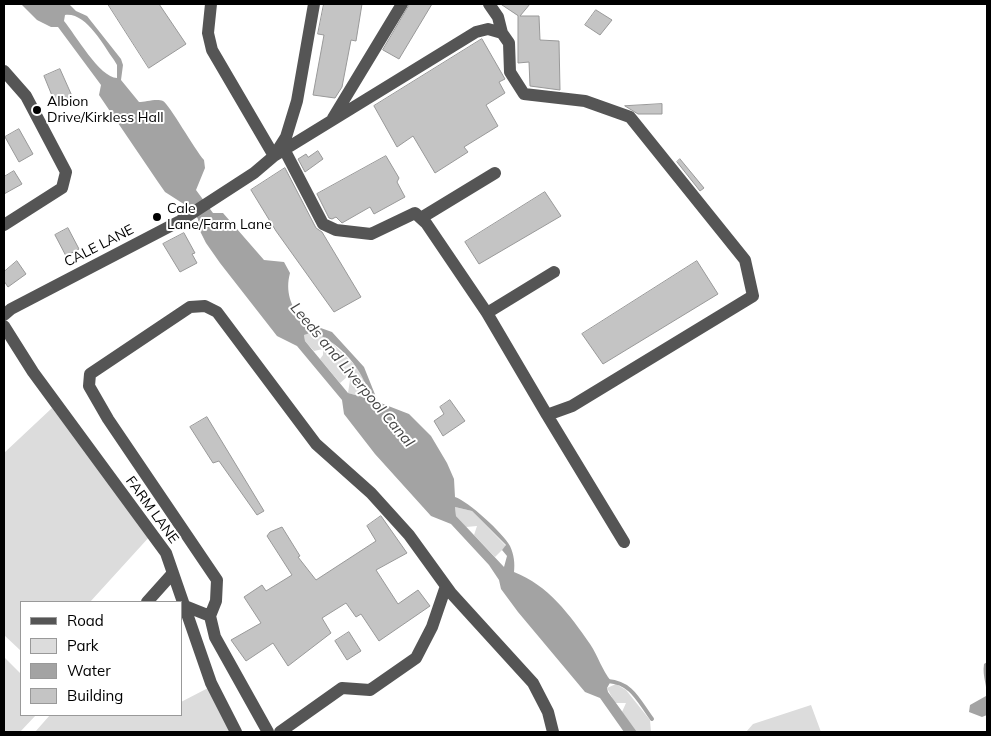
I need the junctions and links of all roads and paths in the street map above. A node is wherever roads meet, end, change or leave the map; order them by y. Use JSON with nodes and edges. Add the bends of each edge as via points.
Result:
{"nodes":[{"id":1,"x":211,"y":4,"type":"edge"},
{"id":2,"x":314,"y":4,"type":"edge"},
{"id":3,"x":402,"y":4,"type":"edge"},
{"id":4,"x":490,"y":4,"type":"edge"},
{"id":5,"x":502,"y":33,"type":"junction"},
{"id":6,"x":4,"y":71,"type":"edge"},
{"id":7,"x":332,"y":120,"type":"junction"},
{"id":8,"x":279,"y":153,"type":"junction"},
{"id":9,"x":494,"y":173,"type":"dead end"},
{"id":10,"x":421,"y":218,"type":"junction"},
{"id":11,"x":4,"y":225,"type":"edge"},
{"id":12,"x":554,"y":272,"type":"dead end"},
{"id":13,"x":486,"y":313,"type":"junction"},
{"id":14,"x":4,"y":315,"type":"edge"},
{"id":15,"x":4,"y":326,"type":"edge"},
{"id":16,"x":547,"y":416,"type":"junction"},
{"id":17,"x":624,"y":542,"type":"dead end"},
{"id":18,"x":173,"y":573,"type":"junction"},
{"id":19,"x":446,"y":586,"type":"junction"},
{"id":20,"x":148,"y":601,"type":"edge"},
{"id":21,"x":185,"y":606,"type":"junction"},
{"id":22,"x":210,"y":616,"type":"junction"},
{"id":23,"x":548,"y":731,"type":"edge"},
{"id":24,"x":236,"y":732,"type":"edge"},
{"id":25,"x":268,"y":732,"type":"edge"},
{"id":26,"x":280,"y":732,"type":"edge"}],
"edges":[{"from":1,"to":8,"type":"street","via":[[208,33],[212,50]]},
{"from":2,"to":8,"type":"street","name":"CALE LANE","via":[[296,101]]},
{"from":3,"to":7,"type":"street"},
{"from":4,"to":5,"type":"street"},
{"from":5,"to":7,"type":"street","via":[[488,29],[476,32]]},
{"from":5,"to":16,"type":"street","via":[[508,43],[510,72],[524,94],[585,101],[630,117],[745,260],[753,296],[572,406]]},
{"from":6,"to":11,"type":"street","via":[[26,96],[66,172],[62,188]]},
{"from":7,"to":8,"type":"street"},
{"from":8,"to":10,"type":"street","via":[[324,224],[336,230],[371,234],[415,213]]},
{"from":8,"to":14,"type":"street","name":"CALE LANE","via":[[182,219],[11,308]]},
{"from":9,"to":10,"type":"street"},
{"from":10,"to":13,"type":"street"},
{"from":12,"to":13,"type":"street"},
{"from":13,"to":16,"type":"street"},
{"from":15,"to":18,"type":"street","name":"FARM LANE","via":[[33,372],[166,554]]},
{"from":16,"to":17,"type":"street"},
{"from":18,"to":20,"type":"street"},
{"from":18,"to":21,"type":"street","name":"FARM LANE"},
{"from":19,"to":22,"type":"street","via":[[409,535],[371,493],[316,444],[217,312],[197,306],[190,307],[90,374],[89,386],[217,580],[216,601]]},
{"from":19,"to":23,"type":"street","via":[[533,683],[548,712]]},
{"from":19,"to":26,"type":"street","via":[[432,627],[416,658],[370,690],[342,688]]},
{"from":21,"to":22,"type":"street"},
{"from":21,"to":24,"type":"street","name":"FARM LANE","via":[[211,683]]},
{"from":22,"to":25,"type":"street","via":[[215,637]]}]}
